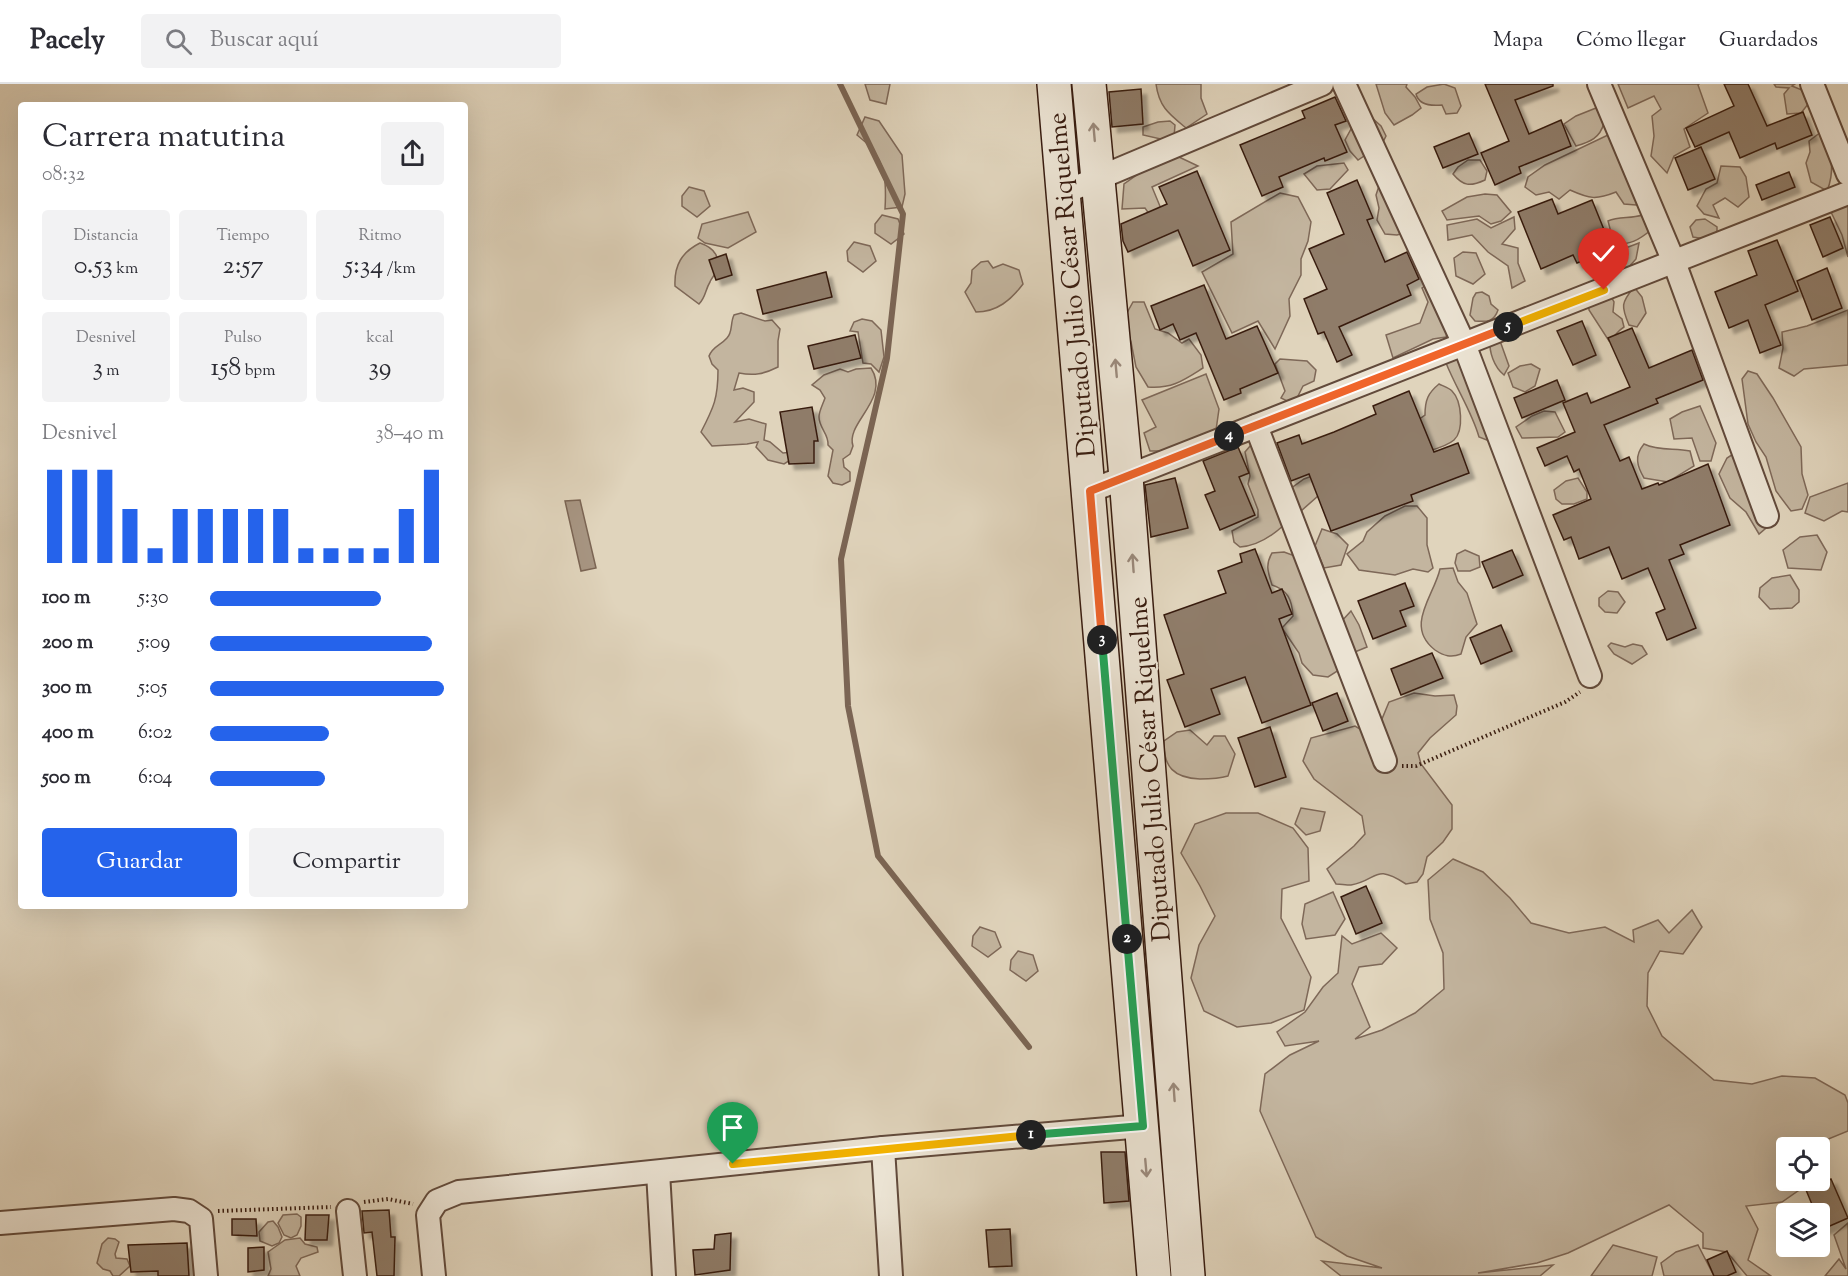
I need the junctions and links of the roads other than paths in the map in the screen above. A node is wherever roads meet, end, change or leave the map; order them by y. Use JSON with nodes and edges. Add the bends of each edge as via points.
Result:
{"nodes":[{"id":1,"x":1054,"y":84,"type":"edge"},
{"id":2,"x":1089,"y":84,"type":"edge"},
{"id":3,"x":1322,"y":84,"type":"edge"},
{"id":4,"x":1344,"y":84,"type":"edge"},
{"id":5,"x":1599,"y":84,"type":"edge"},
{"id":6,"x":1812,"y":84,"type":"edge"},
{"id":7,"x":1848,"y":174,"type":"edge"},
{"id":8,"x":1098,"y":177,"type":"junction"},
{"id":9,"x":1063,"y":193,"type":"junction"},
{"id":10,"x":1848,"y":193,"type":"edge"},
{"id":11,"x":1674,"y":262,"type":"junction"},
{"id":12,"x":1464,"y":344,"type":"junction"},
{"id":13,"x":1256,"y":426,"type":"junction"},
{"id":14,"x":1126,"y":477,"type":"junction"},
{"id":15,"x":1090,"y":491,"type":"junction"},
{"id":16,"x":1767,"y":516,"type":"dead end"},
{"id":17,"x":1590,"y":676,"type":"road end"},
{"id":18,"x":1385,"y":761,"type":"road end"},
{"id":19,"x":1143,"y":1126,"type":"junction"},
{"id":20,"x":883,"y":1148,"type":"junction"},
{"id":21,"x":658,"y":1172,"type":"junction"},
{"id":22,"x":348,"y":1211,"type":"road end"},
{"id":23,"x":0,"y":1223,"type":"edge"},
{"id":24,"x":206,"y":1276,"type":"edge"},
{"id":25,"x":355,"y":1276,"type":"edge"},
{"id":26,"x":434,"y":1276,"type":"edge"},
{"id":27,"x":664,"y":1276,"type":"edge"},
{"id":28,"x":891,"y":1276,"type":"edge"},
{"id":29,"x":1154,"y":1276,"type":"edge"},
{"id":30,"x":1188,"y":1276,"type":"edge"}],
"edges":[{"from":1,"to":9,"type":"street","name":"Diputado Julio César Riquelme"},
{"from":8,"to":2,"type":"street","name":"Diputado Julio César Riquelme","one_way":true},
{"from":3,"to":8,"type":"street"},
{"from":4,"to":12,"type":"street"},
{"from":5,"to":11,"type":"street"},
{"from":6,"to":7,"type":"street"},
{"from":8,"to":9,"type":"street"},
{"from":14,"to":8,"type":"street","name":"Diputado Julio César Riquelme","one_way":true},
{"from":9,"to":15,"type":"street","name":"Diputado Julio César Riquelme"},
{"from":10,"to":11,"type":"street"},
{"from":11,"to":12,"type":"street"},
{"from":11,"to":16,"type":"street"},
{"from":12,"to":13,"type":"street"},
{"from":12,"to":17,"type":"street"},
{"from":13,"to":14,"type":"street"},
{"from":13,"to":18,"type":"street"},
{"from":14,"to":15,"type":"street"},
{"from":30,"to":14,"type":"street","name":"Diputado Julio César Riquelme","one_way":true},
{"from":15,"to":19,"type":"street","name":"Diputado Julio César Riquelme"},
{"from":19,"to":20,"type":"street"},
{"from":19,"to":29,"type":"street","name":"Diputado Julio César Riquelme","one_way":true},
{"from":20,"to":21,"type":"street"},
{"from":20,"to":28,"type":"street"},
{"from":21,"to":26,"type":"street","via":[[473,1189],[437,1201],[428,1215]]},
{"from":21,"to":27,"type":"street"},
{"from":22,"to":25,"type":"street"},
{"from":23,"to":24,"type":"street","via":[[189,1211],[201,1219]]}]}
